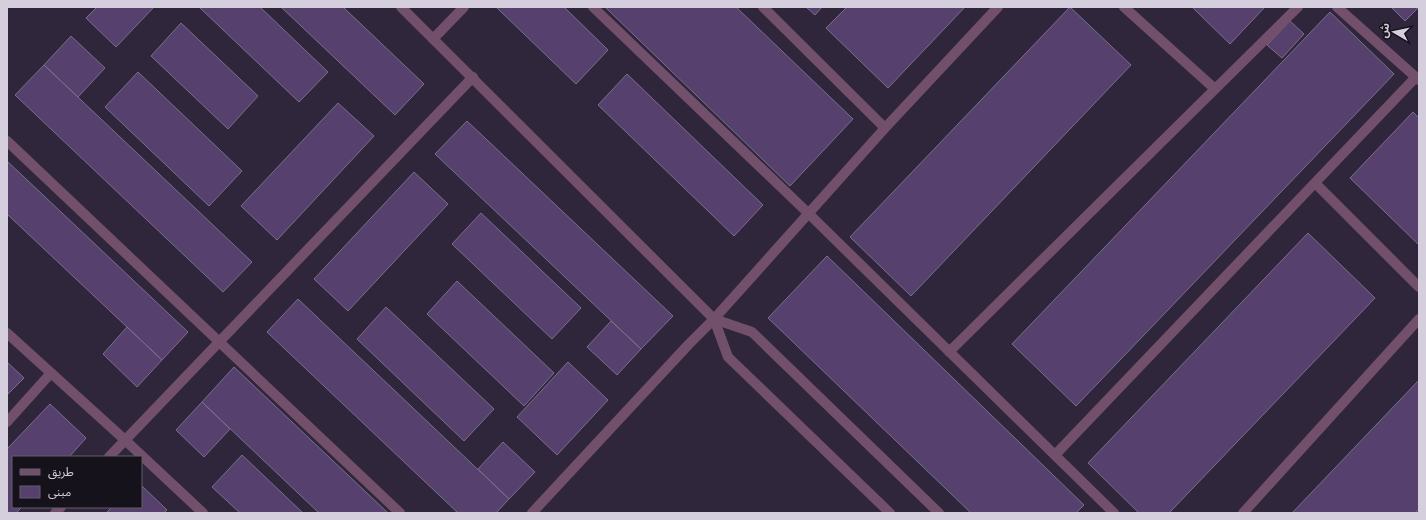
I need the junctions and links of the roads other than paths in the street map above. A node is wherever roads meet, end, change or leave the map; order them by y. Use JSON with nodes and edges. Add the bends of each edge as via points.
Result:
{"nodes":[{"id":1,"x":401,"y":7,"type":"edge"},
{"id":2,"x":464,"y":7,"type":"edge"},
{"id":3,"x":593,"y":7,"type":"edge"},
{"id":4,"x":763,"y":7,"type":"edge"},
{"id":5,"x":998,"y":7,"type":"edge"},
{"id":6,"x":1124,"y":7,"type":"edge"},
{"id":7,"x":1298,"y":7,"type":"edge"},
{"id":8,"x":1337,"y":7,"type":"edge"},
{"id":9,"x":433,"y":39,"type":"junction"},
{"id":10,"x":472,"y":77,"type":"junction"},
{"id":11,"x":1418,"y":78,"type":"edge"},
{"id":12,"x":1215,"y":89,"type":"junction"},
{"id":13,"x":885,"y":128,"type":"junction"},
{"id":14,"x":7,"y":141,"type":"edge"},
{"id":15,"x":1315,"y":183,"type":"junction"},
{"id":16,"x":808,"y":213,"type":"junction"},
{"id":17,"x":1419,"y":287,"type":"edge"},
{"id":18,"x":714,"y":319,"type":"junction"},
{"id":19,"x":1419,"y":319,"type":"edge"},
{"id":20,"x":7,"y":333,"type":"edge"},
{"id":21,"x":219,"y":341,"type":"junction"},
{"id":22,"x":949,"y":352,"type":"junction"},
{"id":23,"x":51,"y":373,"type":"junction"},
{"id":24,"x":7,"y":422,"type":"edge"},
{"id":25,"x":126,"y":440,"type":"junction"},
{"id":26,"x":1055,"y":455,"type":"junction"},
{"id":27,"x":110,"y":456,"type":"edge"},
{"id":28,"x":203,"y":513,"type":"edge"},
{"id":29,"x":400,"y":513,"type":"edge"},
{"id":30,"x":532,"y":513,"type":"edge"},
{"id":31,"x":890,"y":513,"type":"edge"},
{"id":32,"x":939,"y":513,"type":"edge"},
{"id":33,"x":1114,"y":513,"type":"edge"},
{"id":34,"x":1243,"y":513,"type":"edge"}],
"edges":[{"from":1,"to":9,"type":"street"},
{"from":2,"to":9,"type":"street"},
{"from":3,"to":16,"type":"street"},
{"from":4,"to":13,"type":"street"},
{"from":5,"to":13,"type":"street"},
{"from":6,"to":12,"type":"street"},
{"from":7,"to":12,"type":"street"},
{"from":8,"to":11,"type":"street"},
{"from":9,"to":10,"type":"street"},
{"from":10,"to":18,"type":"street"},
{"from":10,"to":21,"type":"street"},
{"from":11,"to":15,"type":"street"},
{"from":12,"to":22,"type":"street"},
{"from":13,"to":16,"type":"street"},
{"from":14,"to":21,"type":"street"},
{"from":15,"to":17,"type":"street"},
{"from":15,"to":26,"type":"street"},
{"from":16,"to":18,"type":"street"},
{"from":16,"to":22,"type":"street"},
{"from":18,"to":30,"type":"street"},
{"from":18,"to":31,"type":"street","via":[[728,357]]},
{"from":18,"to":32,"type":"street","via":[[752,332]]},
{"from":19,"to":34,"type":"street"},
{"from":20,"to":23,"type":"street"},
{"from":21,"to":25,"type":"street"},
{"from":21,"to":29,"type":"street"},
{"from":22,"to":26,"type":"street"},
{"from":23,"to":24,"type":"street"},
{"from":23,"to":25,"type":"street"},
{"from":25,"to":27,"type":"street"},
{"from":25,"to":28,"type":"street"},
{"from":26,"to":33,"type":"street"}]}
